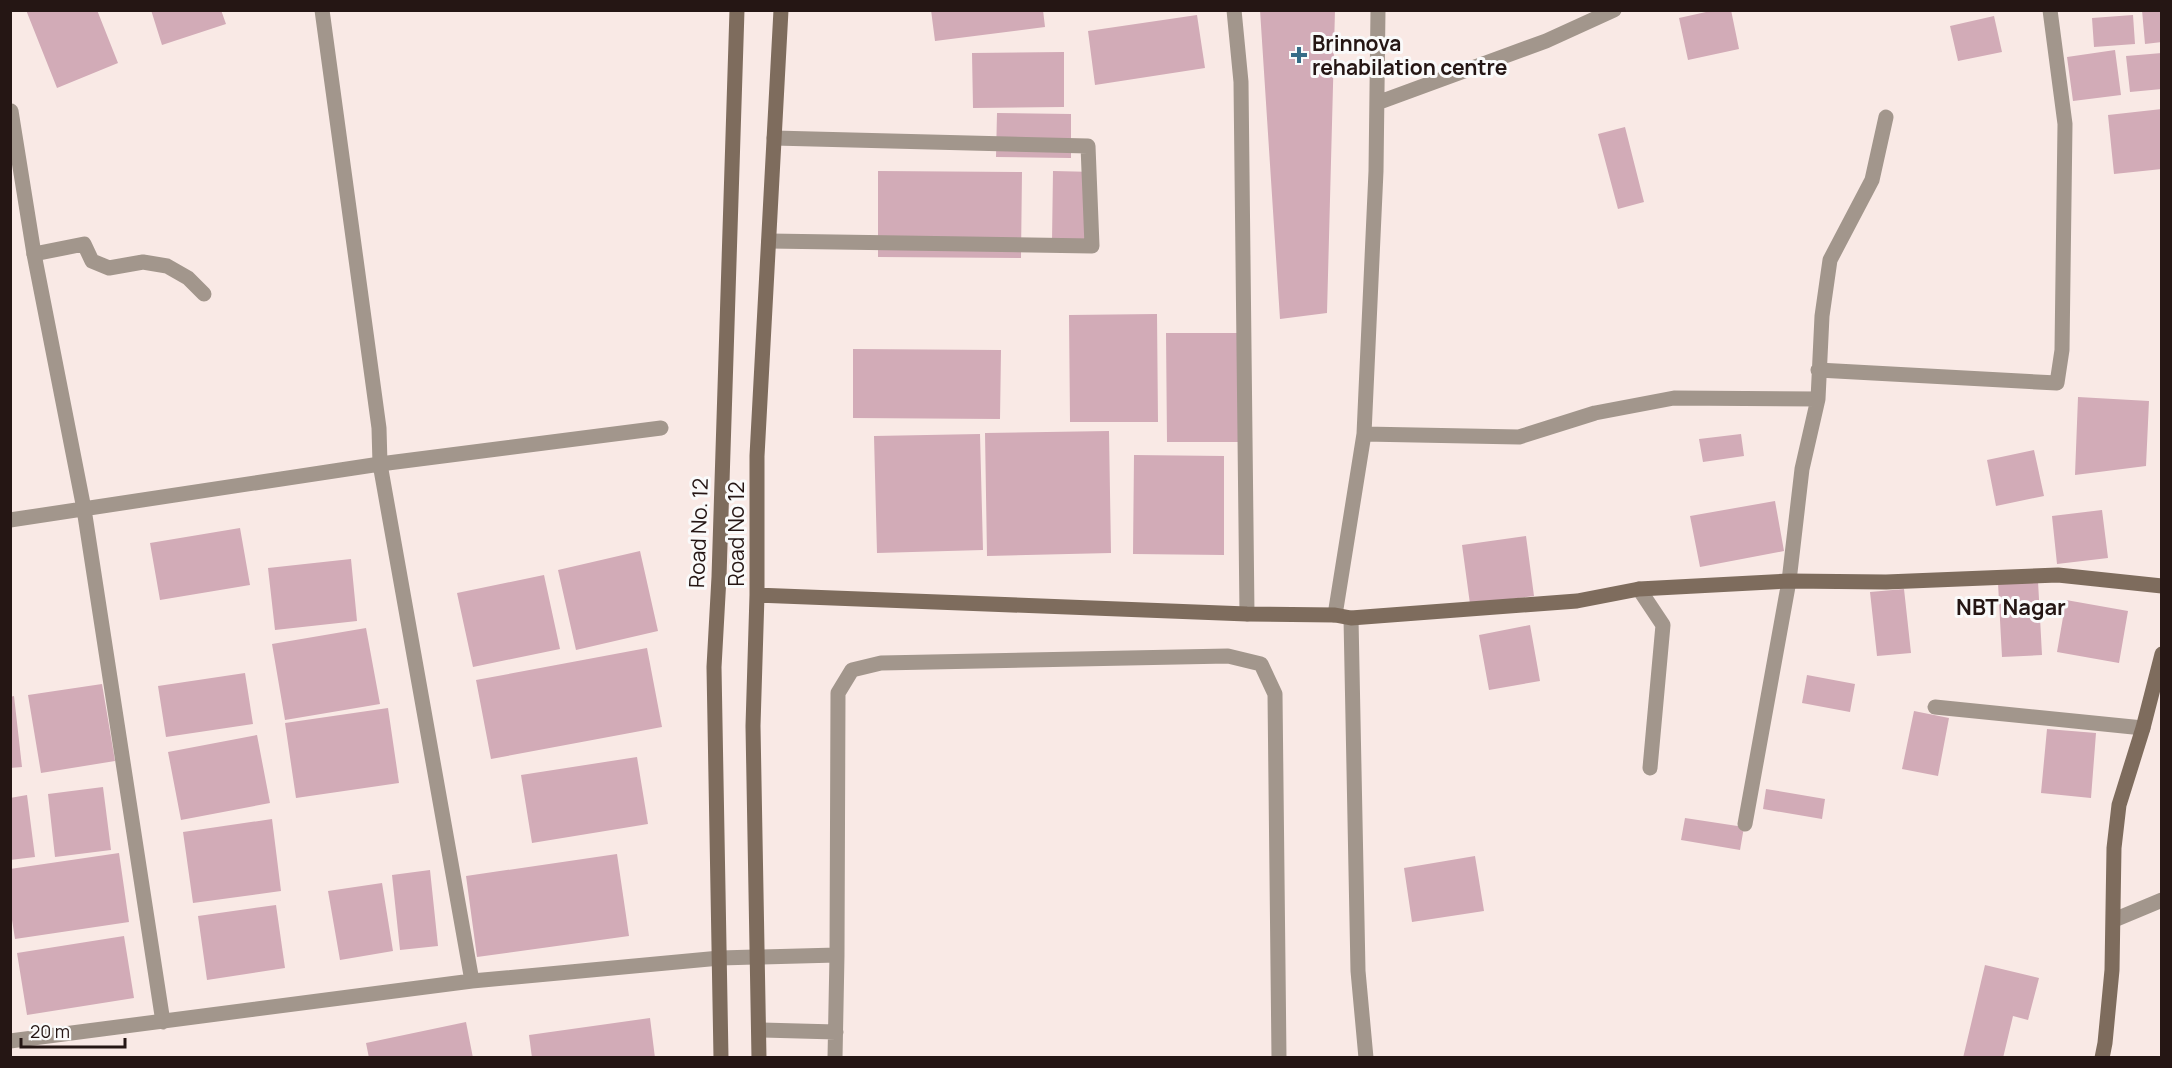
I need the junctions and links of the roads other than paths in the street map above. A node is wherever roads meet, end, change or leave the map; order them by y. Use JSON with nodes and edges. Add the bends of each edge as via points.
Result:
{"nodes":[{"id":1,"x":322,"y":10,"type":"edge"},
{"id":2,"x":737,"y":10,"type":"edge"},
{"id":3,"x":781,"y":10,"type":"edge"},
{"id":4,"x":1234,"y":10,"type":"edge"},
{"id":5,"x":1378,"y":10,"type":"edge"},
{"id":6,"x":1614,"y":10,"type":"edge"},
{"id":7,"x":2050,"y":10,"type":"edge"},
{"id":8,"x":1377,"y":103,"type":"junction"},
{"id":9,"x":11,"y":111,"type":"edge"},
{"id":10,"x":1886,"y":117,"type":"dead end"},
{"id":11,"x":774,"y":138,"type":"junction"},
{"id":12,"x":769,"y":241,"type":"junction"},
{"id":13,"x":34,"y":254,"type":"junction"},
{"id":14,"x":204,"y":294,"type":"dead end"},
{"id":15,"x":1818,"y":370,"type":"junction"},
{"id":16,"x":1818,"y":399,"type":"junction"},
{"id":17,"x":661,"y":428,"type":"dead end"},
{"id":18,"x":1364,"y":434,"type":"junction"},
{"id":19,"x":380,"y":464,"type":"junction"},
{"id":20,"x":84,"y":509,"type":"junction"},
{"id":21,"x":10,"y":520,"type":"edge"},
{"id":22,"x":1789,"y":581,"type":"junction"},
{"id":23,"x":2162,"y":586,"type":"edge"},
{"id":24,"x":1639,"y":589,"type":"junction"},
{"id":25,"x":757,"y":595,"type":"junction"},
{"id":26,"x":1247,"y":614,"type":"junction"},
{"id":27,"x":1335,"y":615,"type":"junction"},
{"id":28,"x":1351,"y":618,"type":"junction"},
{"id":29,"x":2162,"y":654,"type":"edge"},
{"id":30,"x":1935,"y":707,"type":"dead end"},
{"id":31,"x":2143,"y":728,"type":"junction"},
{"id":32,"x":1650,"y":768,"type":"dead end"},
{"id":33,"x":1746,"y":824,"type":"dead end"},
{"id":34,"x":2162,"y":900,"type":"edge"},
{"id":35,"x":2114,"y":920,"type":"junction"},
{"id":36,"x":837,"y":955,"type":"junction"},
{"id":37,"x":758,"y":956,"type":"junction"},
{"id":38,"x":720,"y":958,"type":"junction"},
{"id":39,"x":472,"y":981,"type":"junction"},
{"id":40,"x":163,"y":1022,"type":"junction"},
{"id":41,"x":759,"y":1030,"type":"junction"},
{"id":42,"x":836,"y":1032,"type":"junction"},
{"id":43,"x":10,"y":1041,"type":"edge"},
{"id":44,"x":722,"y":1058,"type":"edge"},
{"id":45,"x":759,"y":1058,"type":"edge"},
{"id":46,"x":835,"y":1058,"type":"edge"},
{"id":47,"x":1279,"y":1058,"type":"edge"},
{"id":48,"x":1366,"y":1058,"type":"edge"},
{"id":49,"x":2102,"y":1058,"type":"edge"}],
"edges":[{"from":1,"to":19,"type":"street","via":[[379,428]]},
{"from":2,"to":38,"type":"main road","name":"Road No. 12","via":[[714,667]]},
{"from":3,"to":11,"type":"main road","name":"Road No 12"},
{"from":4,"to":26,"type":"street","via":[[1241,82]]},
{"from":5,"to":8,"type":"street"},
{"from":6,"to":8,"type":"street","via":[[1546,41]]},
{"from":7,"to":15,"type":"street","via":[[2066,124],[2062,350],[2057,383]]},
{"from":8,"to":18,"type":"street"},
{"from":9,"to":13,"type":"street"},
{"from":10,"to":15,"type":"street","via":[[1872,180],[1830,260]]},
{"from":11,"to":12,"type":"main road","name":"Road No 12"},
{"from":11,"to":12,"type":"street","via":[[1088,146],[1092,246]]},
{"from":12,"to":25,"type":"main road","name":"Road No 12","via":[[757,456]]},
{"from":13,"to":14,"type":"street","via":[[84,244],[92,261],[109,268],[143,262],[167,266],[188,278]]},
{"from":13,"to":20,"type":"street"},
{"from":15,"to":16,"type":"street"},
{"from":16,"to":18,"type":"street","via":[[1674,398],[1594,413],[1519,438]]},
{"from":16,"to":22,"type":"street","via":[[1802,469]]},
{"from":17,"to":19,"type":"street"},
{"from":18,"to":27,"type":"street"},
{"from":19,"to":20,"type":"street"},
{"from":19,"to":39,"type":"street"},
{"from":20,"to":21,"type":"street"},
{"from":20,"to":40,"type":"street"},
{"from":22,"to":23,"type":"main road","via":[[1886,582],[2058,575]]},
{"from":22,"to":24,"type":"main road"},
{"from":22,"to":33,"type":"street"},
{"from":24,"to":28,"type":"main road","via":[[1577,601]]},
{"from":24,"to":32,"type":"street","via":[[1663,625]]},
{"from":25,"to":26,"type":"main road"},
{"from":25,"to":37,"type":"main road","name":"Road No 12","via":[[753,726]]},
{"from":26,"to":27,"type":"main road"},
{"from":27,"to":28,"type":"main road"},
{"from":28,"to":48,"type":"street","via":[[1358,970]]},
{"from":29,"to":31,"type":"main road"},
{"from":30,"to":31,"type":"street"},
{"from":31,"to":35,"type":"main road","via":[[2119,805],[2114,848]]},
{"from":34,"to":35,"type":"street"},
{"from":35,"to":49,"type":"main road"},
{"from":36,"to":37,"type":"street"},
{"from":36,"to":42,"type":"street"},
{"from":36,"to":47,"type":"street","via":[[838,693],[852,670],[881,663],[1228,656],[1261,664],[1275,694]]},
{"from":37,"to":38,"type":"street"},
{"from":37,"to":41,"type":"main road","name":"Road No 12"},
{"from":38,"to":39,"type":"street"},
{"from":38,"to":44,"type":"main road","name":"Road No. 12"},
{"from":39,"to":40,"type":"street"},
{"from":40,"to":43,"type":"street"},
{"from":41,"to":42,"type":"street"},
{"from":41,"to":45,"type":"main road","name":"Road No 12"},
{"from":42,"to":46,"type":"street"}]}
